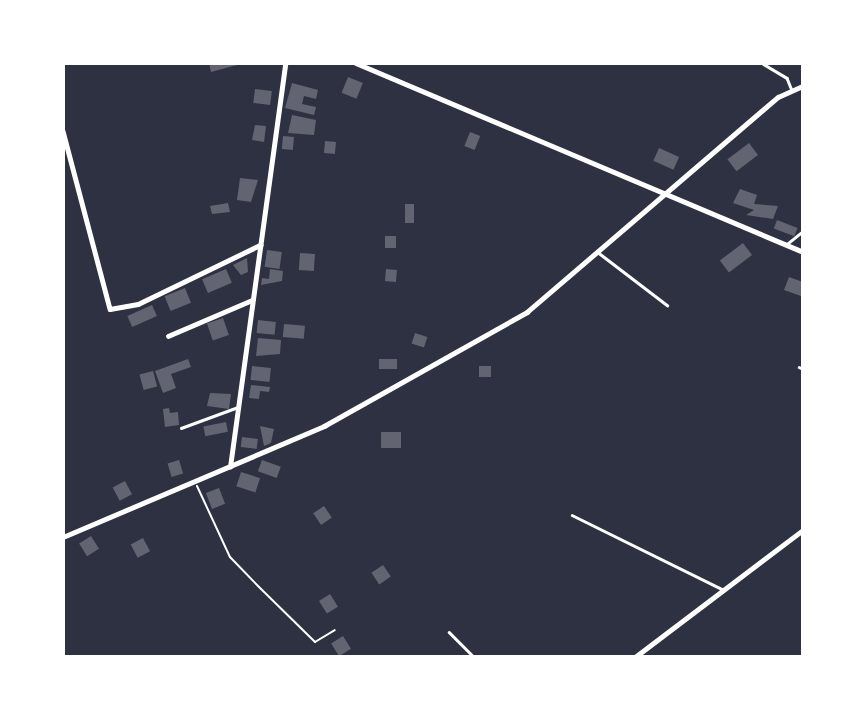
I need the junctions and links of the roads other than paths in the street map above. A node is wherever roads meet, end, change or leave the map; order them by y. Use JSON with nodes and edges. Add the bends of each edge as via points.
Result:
{"nodes":[{"id":1,"x":285,"y":63,"type":"edge"},
{"id":2,"x":356,"y":63,"type":"edge"},
{"id":3,"x":762,"y":63,"type":"edge"},
{"id":4,"x":803,"y":86,"type":"edge"},
{"id":5,"x":791,"y":88,"type":"junction"},
{"id":6,"x":63,"y":131,"type":"edge"},
{"id":7,"x":668,"y":195,"type":"junction"},
{"id":8,"x":803,"y":231,"type":"edge"},
{"id":9,"x":261,"y":244,"type":"junction"},
{"id":10,"x":786,"y":245,"type":"junction"},
{"id":11,"x":803,"y":252,"type":"edge"},
{"id":12,"x":599,"y":253,"type":"junction"},
{"id":13,"x":253,"y":299,"type":"junction"},
{"id":14,"x":667,"y":306,"type":"dead end"},
{"id":15,"x":168,"y":336,"type":"dead end"},
{"id":16,"x":239,"y":407,"type":"junction"},
{"id":17,"x":181,"y":428,"type":"dead end"},
{"id":18,"x":230,"y":468,"type":"junction"},
{"id":19,"x":572,"y":515,"type":"dead end"},
{"id":20,"x":803,"y":530,"type":"edge"},
{"id":21,"x":63,"y":537,"type":"edge"},
{"id":22,"x":725,"y":591,"type":"junction"},
{"id":23,"x":449,"y":632,"type":"dead end"},
{"id":24,"x":474,"y":657,"type":"edge"},
{"id":25,"x":635,"y":657,"type":"edge"}],
"edges":[{"from":1,"to":9,"type":"street"},
{"from":2,"to":7,"type":"street"},
{"from":3,"to":5,"type":"lane","via":[[787,78]]},
{"from":4,"to":5,"type":"street"},
{"from":5,"to":7,"type":"street"},
{"from":6,"to":9,"type":"street","via":[[110,309],[138,304]]},
{"from":7,"to":10,"type":"street"},
{"from":7,"to":12,"type":"street"},
{"from":8,"to":10,"type":"lane"},
{"from":9,"to":13,"type":"street"},
{"from":10,"to":11,"type":"street"},
{"from":12,"to":14,"type":"lane"},
{"from":12,"to":18,"type":"street","via":[[527,312],[324,426]]},
{"from":13,"to":15,"type":"street"},
{"from":13,"to":16,"type":"street"},
{"from":16,"to":17,"type":"lane"},
{"from":16,"to":18,"type":"street"},
{"from":18,"to":21,"type":"street"},
{"from":19,"to":22,"type":"lane"},
{"from":20,"to":22,"type":"street"},
{"from":22,"to":25,"type":"street"},
{"from":23,"to":24,"type":"lane"}]}
